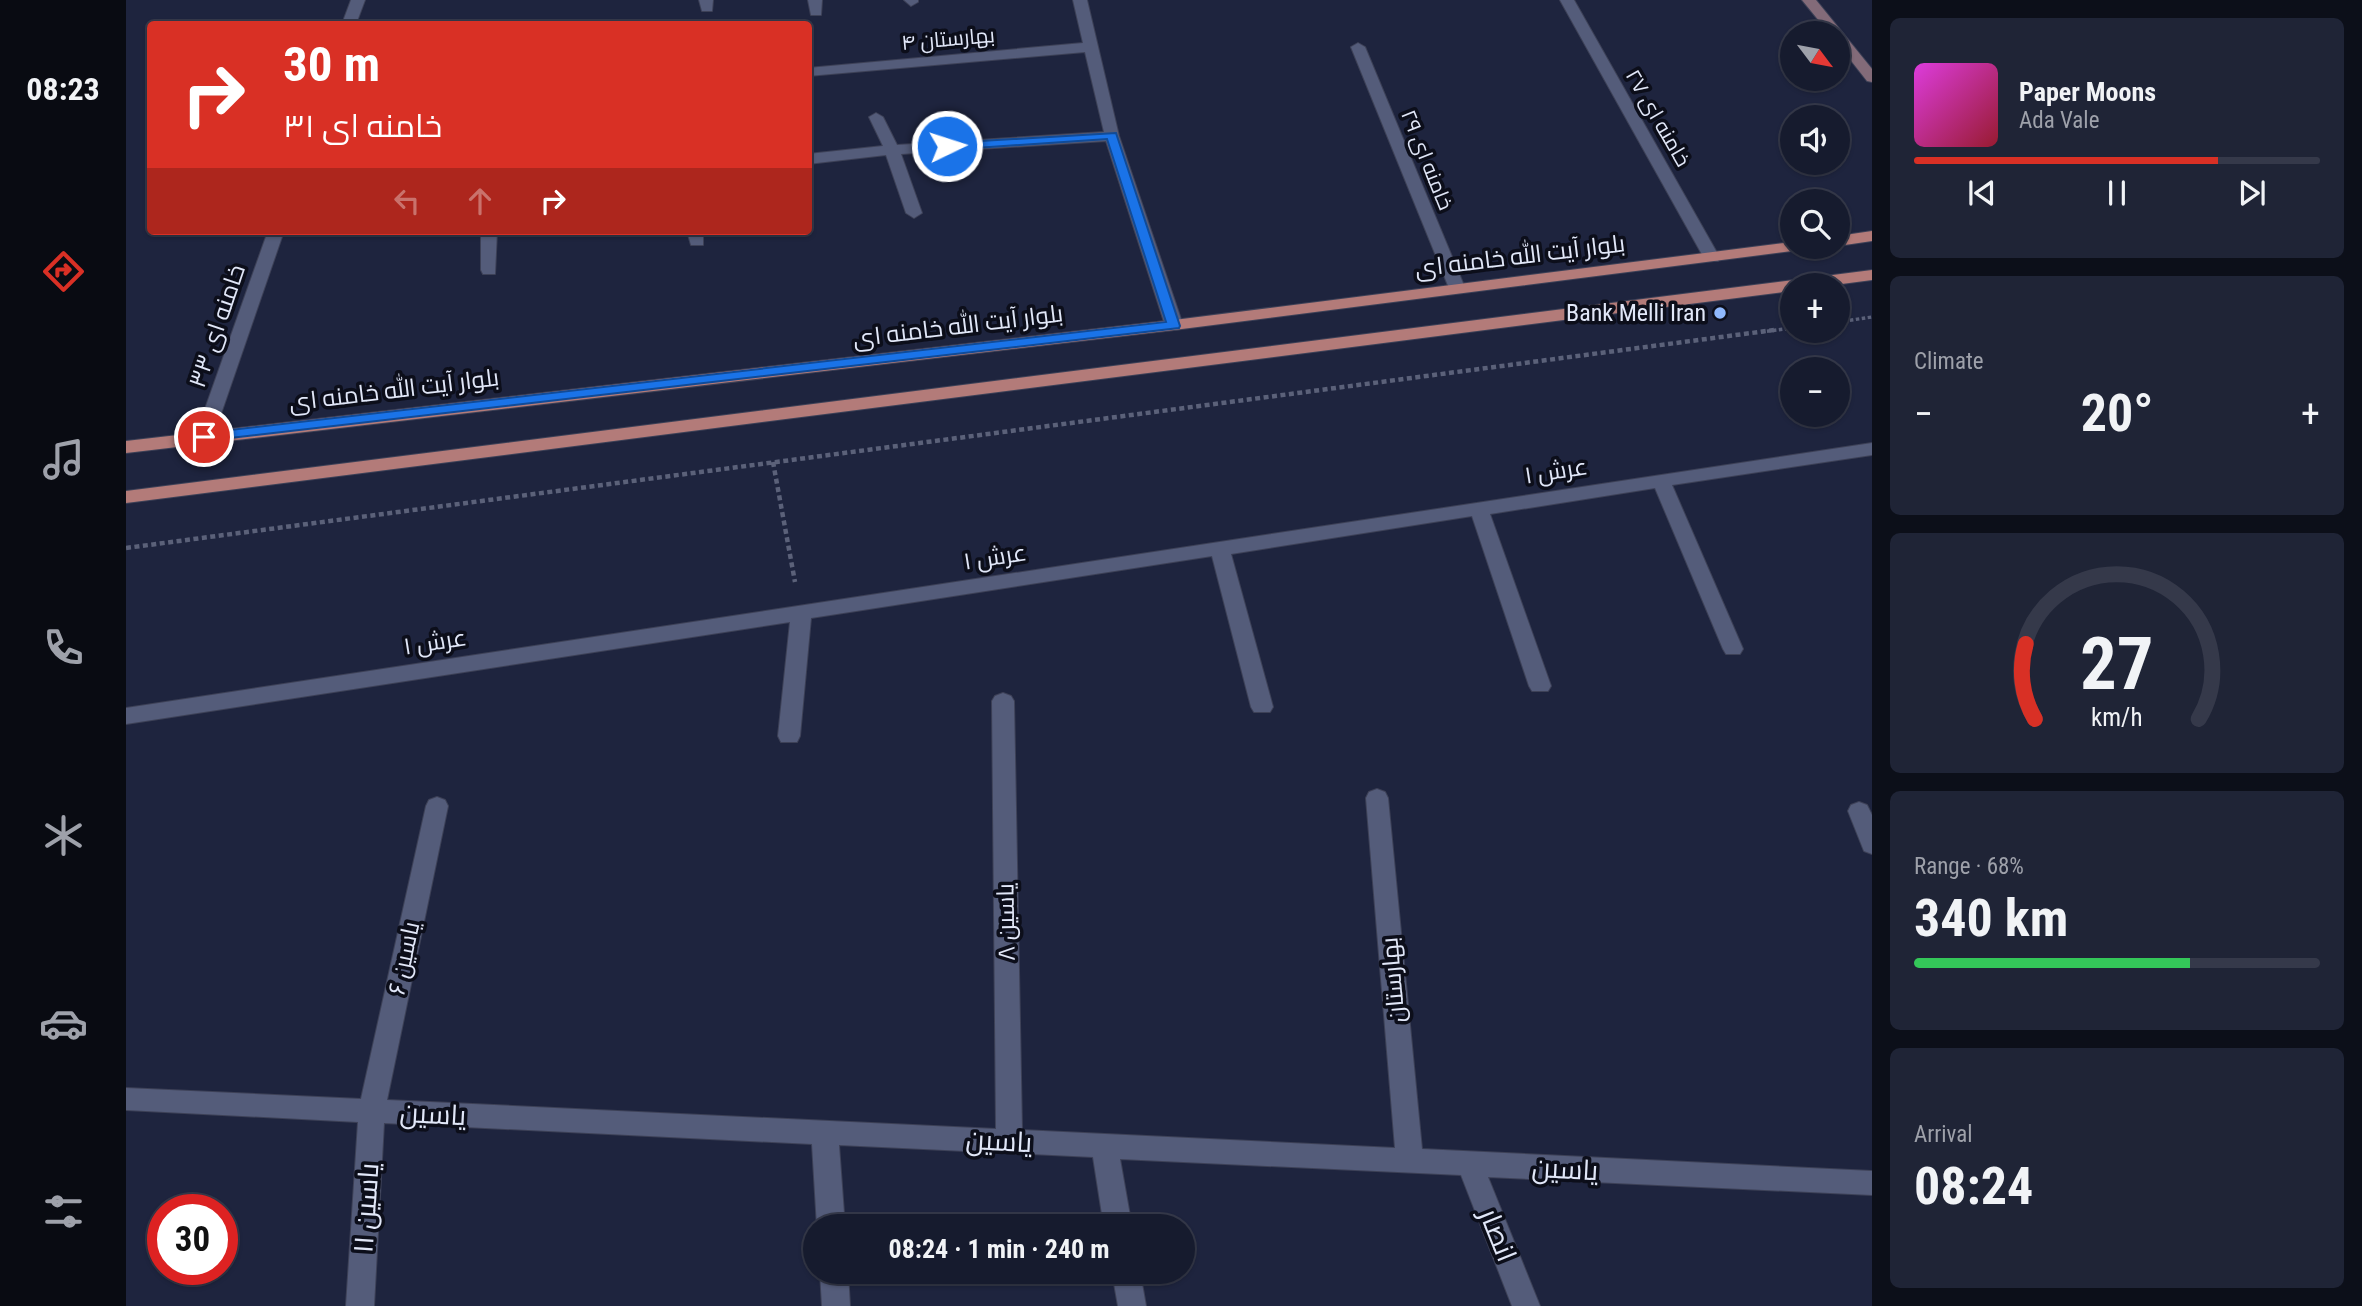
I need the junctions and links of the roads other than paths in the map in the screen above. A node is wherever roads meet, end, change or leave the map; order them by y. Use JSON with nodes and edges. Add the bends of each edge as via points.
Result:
{"nodes":[{"id":1,"x":358,"y":0,"type":"edge"},
{"id":2,"x":1080,"y":0,"type":"edge"},
{"id":3,"x":1567,"y":0,"type":"edge"},
{"id":4,"x":1809,"y":0,"type":"edge"},
{"id":5,"x":350,"y":21,"type":"edge"},
{"id":6,"x":1826,"y":21,"type":"edge"},
{"id":7,"x":1091,"y":47,"type":"junction"},
{"id":8,"x":1358,"y":47,"type":"dead end"},
{"id":9,"x":1850,"y":50,"type":"edge"},
{"id":10,"x":812,"y":72,"type":"edge"},
{"id":11,"x":1872,"y":78,"type":"edge"},
{"id":12,"x":876,"y":117,"type":"dead end"},
{"id":13,"x":1112,"y":136,"type":"junction"},
{"id":14,"x":892,"y":149,"type":"junction"},
{"id":15,"x":812,"y":159,"type":"edge"},
{"id":16,"x":914,"y":213,"type":"dead end"},
{"id":17,"x":275,"y":235,"type":"edge"},
{"id":18,"x":489,"y":235,"type":"edge"},
{"id":19,"x":1872,"y":236,"type":"edge"},
{"id":20,"x":1850,"y":239,"type":"edge"},
{"id":21,"x":1780,"y":249,"type":"edge"},
{"id":22,"x":1713,"y":258,"type":"junction"},
{"id":23,"x":489,"y":270,"type":"dead end"},
{"id":24,"x":1872,"y":275,"type":"edge"},
{"id":25,"x":1850,"y":278,"type":"edge"},
{"id":26,"x":1457,"y":288,"type":"junction"},
{"id":27,"x":1780,"y":288,"type":"edge"},
{"id":28,"x":1174,"y":326,"type":"junction"},
{"id":29,"x":204,"y":437,"type":"junction"},
{"id":30,"x":126,"y":447,"type":"edge"},
{"id":31,"x":1872,"y":449,"type":"edge"},
{"id":32,"x":1661,"y":481,"type":"junction"},
{"id":33,"x":126,"y":498,"type":"edge"},
{"id":34,"x":1479,"y":509,"type":"junction"},
{"id":35,"x":1220,"y":548,"type":"junction"},
{"id":36,"x":801,"y":613,"type":"junction"},
{"id":37,"x":1733,"y":649,"type":"dead end"},
{"id":38,"x":1540,"y":686,"type":"dead end"},
{"id":39,"x":1003,"y":701,"type":"dead end"},
{"id":40,"x":1262,"y":707,"type":"dead end"},
{"id":41,"x":126,"y":716,"type":"edge"},
{"id":42,"x":789,"y":736,"type":"dead end"},
{"id":43,"x":1377,"y":798,"type":"dead end"},
{"id":44,"x":437,"y":806,"type":"dead end"},
{"id":45,"x":1859,"y":811,"type":"dead end"},
{"id":46,"x":1872,"y":845,"type":"edge"},
{"id":47,"x":126,"y":1099,"type":"edge"},
{"id":48,"x":372,"y":1111,"type":"junction"},
{"id":49,"x":825,"y":1133,"type":"junction"},
{"id":50,"x":1009,"y":1142,"type":"junction"},
{"id":51,"x":1104,"y":1146,"type":"junction"},
{"id":52,"x":1410,"y":1161,"type":"junction"},
{"id":53,"x":1470,"y":1164,"type":"junction"},
{"id":54,"x":1872,"y":1184,"type":"edge"},
{"id":55,"x":830,"y":1214,"type":"edge"},
{"id":56,"x":1116,"y":1214,"type":"edge"},
{"id":57,"x":835,"y":1284,"type":"edge"},
{"id":58,"x":1128,"y":1284,"type":"edge"},
{"id":59,"x":360,"y":1306,"type":"edge"},
{"id":60,"x":836,"y":1306,"type":"edge"},
{"id":61,"x":1132,"y":1306,"type":"edge"},
{"id":62,"x":1526,"y":1306,"type":"edge"}],
"edges":[{"from":1,"to":5,"type":"street"},
{"from":2,"to":7,"type":"street"},
{"from":3,"to":22,"type":"street","name":"خامنه ای ۲۷"},
{"from":4,"to":6,"type":"street"},
{"from":7,"to":10,"type":"street","name":"بهارستان ۴"},
{"from":7,"to":13,"type":"street"},
{"from":8,"to":26,"type":"street","name":"خامنه ای ۲۹"},
{"from":9,"to":11,"type":"street"},
{"from":12,"to":14,"type":"street"},
{"from":13,"to":14,"type":"street"},
{"from":13,"to":28,"type":"street"},
{"from":14,"to":15,"type":"street"},
{"from":14,"to":16,"type":"street"},
{"from":17,"to":29,"type":"street","name":"خامنه ای ۳۳"},
{"from":18,"to":23,"type":"street"},
{"from":19,"to":20,"type":"main road"},
{"from":21,"to":22,"type":"main road","name":"بلوار آیت الله خامنه ای"},
{"from":22,"to":26,"type":"main road","name":"بلوار آیت الله خامنه ای"},
{"from":24,"to":25,"type":"main road"},
{"from":26,"to":28,"type":"main road","name":"بلوار آیت الله خامنه ای"},
{"from":27,"to":33,"type":"main road"},
{"from":28,"to":29,"type":"main road","name":"بلوار آیت الله خامنه ای"},
{"from":29,"to":30,"type":"main road","name":"بلوار آیت الله خامنه ای"},
{"from":31,"to":32,"type":"street","name":"عرش ۱"},
{"from":32,"to":34,"type":"street","name":"عرش ۱"},
{"from":32,"to":37,"type":"street"},
{"from":34,"to":35,"type":"street","name":"عرش ۱"},
{"from":34,"to":38,"type":"street"},
{"from":35,"to":36,"type":"street","name":"عرش ۱"},
{"from":35,"to":40,"type":"street"},
{"from":36,"to":41,"type":"street","name":"عرش ۱"},
{"from":36,"to":42,"type":"street"},
{"from":39,"to":50,"type":"street","name":"یاسین ۸"},
{"from":43,"to":52,"type":"street","name":"بهارستان"},
{"from":44,"to":48,"type":"street","name":"یاسین ۶"},
{"from":45,"to":46,"type":"street"},
{"from":47,"to":48,"type":"street","name":"یاسین"},
{"from":48,"to":49,"type":"street","name":"یاسین"},
{"from":48,"to":59,"type":"street","name":"یاسین ۱۱"},
{"from":49,"to":50,"type":"street","name":"یاسین"},
{"from":49,"to":55,"type":"street"},
{"from":50,"to":51,"type":"street","name":"یاسین"},
{"from":51,"to":52,"type":"street","name":"یاسین"},
{"from":51,"to":56,"type":"street"},
{"from":52,"to":53,"type":"street","name":"یاسین"},
{"from":53,"to":54,"type":"street","name":"یاسین"},
{"from":53,"to":62,"type":"street","name":"انصار"},
{"from":57,"to":60,"type":"street"},
{"from":58,"to":61,"type":"street"}]}
